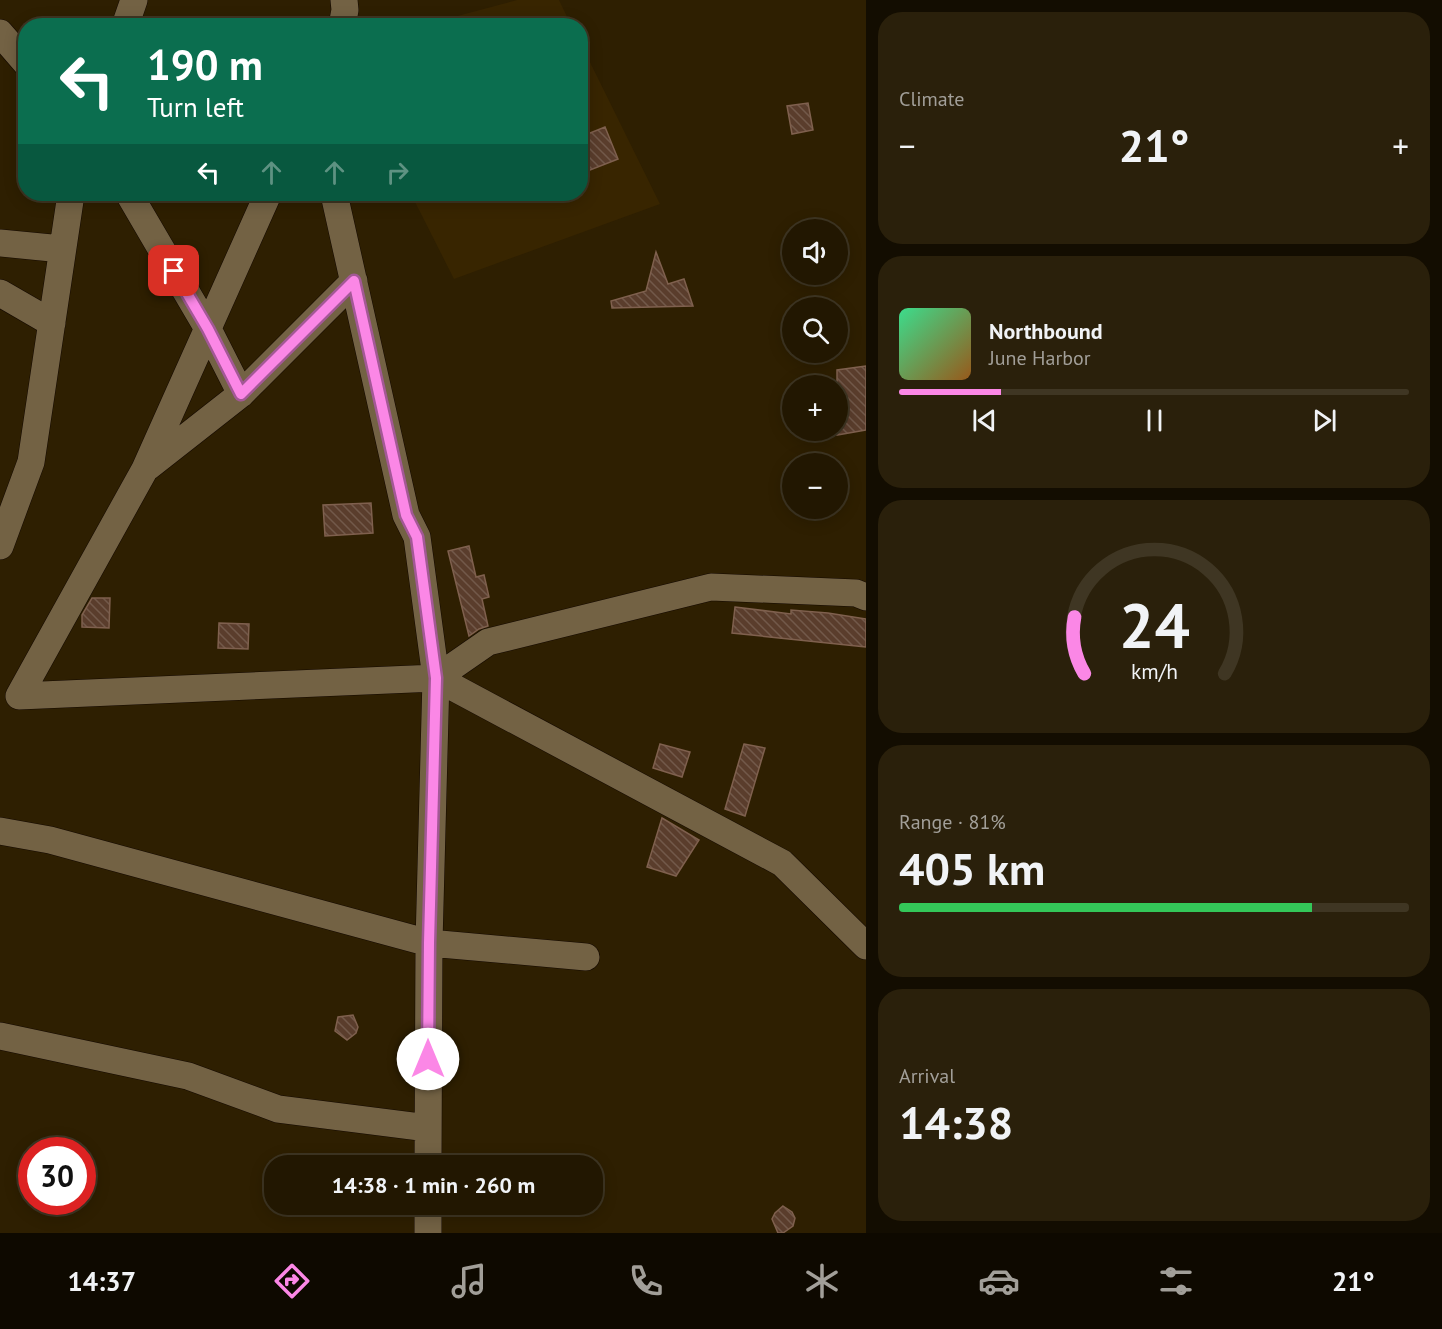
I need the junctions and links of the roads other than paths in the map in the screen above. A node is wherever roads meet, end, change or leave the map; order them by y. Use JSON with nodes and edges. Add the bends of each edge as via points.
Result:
{"nodes":[{"id":1,"x":134,"y":0,"type":"edge"},
{"id":2,"x":344,"y":0,"type":"edge"},
{"id":3,"x":128,"y":18,"type":"edge"},
{"id":4,"x":344,"y":18,"type":"edge"},
{"id":5,"x":0,"y":33,"type":"edge"},
{"id":6,"x":18,"y":54,"type":"edge"},
{"id":7,"x":70,"y":201,"type":"edge"},
{"id":8,"x":133,"y":201,"type":"edge"},
{"id":9,"x":265,"y":201,"type":"edge"},
{"id":10,"x":336,"y":201,"type":"edge"},
{"id":11,"x":0,"y":243,"type":"edge"},
{"id":12,"x":62,"y":249,"type":"junction"},
{"id":13,"x":354,"y":281,"type":"junction"},
{"id":14,"x":0,"y":293,"type":"edge"},
{"id":15,"x":52,"y":323,"type":"junction"},
{"id":16,"x":208,"y":329,"type":"junction"},
{"id":17,"x":241,"y":394,"type":"junction"},
{"id":18,"x":145,"y":469,"type":"junction"},
{"id":19,"x":0,"y":546,"type":"edge"},
{"id":20,"x":866,"y":597,"type":"edge"},
{"id":21,"x":436,"y":678,"type":"junction"},
{"id":22,"x":9,"y":699,"type":"edge"},
{"id":23,"x":0,"y":831,"type":"edge"},
{"id":24,"x":429,"y":943,"type":"junction"},
{"id":25,"x":866,"y":946,"type":"edge"},
{"id":26,"x":586,"y":957,"type":"dead end"},
{"id":27,"x":0,"y":1036,"type":"edge"},
{"id":28,"x":428,"y":1128,"type":"junction"},
{"id":29,"x":428,"y":1155,"type":"edge"},
{"id":30,"x":428,"y":1215,"type":"edge"},
{"id":31,"x":428,"y":1233,"type":"edge"}],
"edges":[{"from":1,"to":3,"type":"street"},
{"from":2,"to":4,"type":"street"},
{"from":5,"to":6,"type":"street"},
{"from":7,"to":12,"type":"street"},
{"from":8,"to":16,"type":"street"},
{"from":9,"to":16,"type":"street"},
{"from":10,"to":13,"type":"street"},
{"from":11,"to":12,"type":"street"},
{"from":12,"to":15,"type":"street"},
{"from":13,"to":17,"type":"street"},
{"from":13,"to":21,"type":"street","via":[[406,515],[417,537]]},
{"from":14,"to":15,"type":"street"},
{"from":15,"to":19,"type":"street","via":[[32,462]]},
{"from":16,"to":17,"type":"street"},
{"from":16,"to":18,"type":"street"},
{"from":17,"to":18,"type":"street"},
{"from":18,"to":22,"type":"street"},
{"from":20,"to":21,"type":"street","via":[[711,587],[488,642]]},
{"from":21,"to":22,"type":"street"},
{"from":21,"to":24,"type":"street"},
{"from":21,"to":25,"type":"street","via":[[782,863]]},
{"from":23,"to":24,"type":"street","via":[[50,840]]},
{"from":24,"to":26,"type":"street"},
{"from":24,"to":28,"type":"street"},
{"from":27,"to":28,"type":"street","via":[[188,1076],[278,1108]]},
{"from":28,"to":29,"type":"street"},
{"from":30,"to":31,"type":"street"}]}
